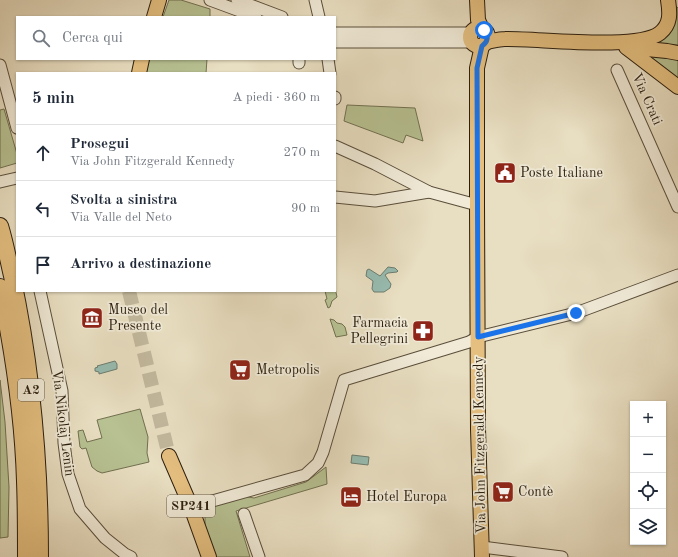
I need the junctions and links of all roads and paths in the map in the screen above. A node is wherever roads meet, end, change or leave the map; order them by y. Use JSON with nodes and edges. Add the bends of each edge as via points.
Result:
{"nodes":[{"id":1,"x":159,"y":0,"type":"edge"},
{"id":2,"x":210,"y":0,"type":"edge"},
{"id":3,"x":237,"y":0,"type":"edge"},
{"id":4,"x":315,"y":0,"type":"edge"},
{"id":5,"x":477,"y":0,"type":"edge"},
{"id":6,"x":668,"y":0,"type":"edge"},
{"id":7,"x":154,"y":16,"type":"edge"},
{"id":8,"x":253,"y":16,"type":"edge"},
{"id":9,"x":279,"y":16,"type":"edge"},
{"id":10,"x":319,"y":16,"type":"edge"},
{"id":11,"x":336,"y":33,"type":"edge"},
{"id":12,"x":480,"y":37,"type":"junction"},
{"id":13,"x":336,"y":42,"type":"edge"},
{"id":14,"x":606,"y":43,"type":"junction"},
{"id":15,"x":627,"y":47,"type":"junction"},
{"id":16,"x":678,"y":53,"type":"edge"},
{"id":17,"x":142,"y":60,"type":"edge"},
{"id":18,"x":328,"y":60,"type":"edge"},
{"id":19,"x":0,"y":65,"type":"edge"},
{"id":20,"x":617,"y":70,"type":"dead end"},
{"id":21,"x":139,"y":72,"type":"edge"},
{"id":22,"x":330,"y":72,"type":"edge"},
{"id":23,"x":678,"y":87,"type":"edge"},
{"id":24,"x":16,"y":124,"type":"edge"},
{"id":25,"x":336,"y":146,"type":"edge"},
{"id":26,"x":16,"y":178,"type":"edge"},
{"id":27,"x":0,"y":182,"type":"edge"},
{"id":28,"x":429,"y":192,"type":"junction"},
{"id":29,"x":336,"y":197,"type":"edge"},
{"id":30,"x":477,"y":205,"type":"junction"},
{"id":31,"x":678,"y":207,"type":"edge"},
{"id":32,"x":0,"y":226,"type":"edge"},
{"id":33,"x":678,"y":275,"type":"edge"},
{"id":34,"x":0,"y":287,"type":"edge"},
{"id":35,"x":40,"y":292,"type":"edge"},
{"id":36,"x":478,"y":337,"type":"junction"},
{"id":37,"x":169,"y":456,"type":"tunnel mouth"},
{"id":38,"x":191,"y":507,"type":"junction"},
{"id":39,"x":244,"y":514,"type":"dead end"},
{"id":40,"x":482,"y":552,"type":"edge"},
{"id":41,"x":26,"y":557,"type":"edge"},
{"id":42,"x":40,"y":557,"type":"edge"},
{"id":43,"x":131,"y":557,"type":"edge"},
{"id":44,"x":209,"y":557,"type":"edge"},
{"id":45,"x":259,"y":557,"type":"edge"},
{"id":46,"x":562,"y":557,"type":"edge"}],
"edges":[{"from":1,"to":7,"type":"main road"},
{"from":2,"to":8,"type":"street"},
{"from":3,"to":9,"type":"street"},
{"from":4,"to":10,"type":"street"},
{"from":5,"to":12,"type":"main road","name":"Via John Fitzgerald Kennedy"},
{"from":6,"to":14,"type":"main road","via":[[670,16],[660,34],[635,41]]},
{"from":11,"to":12,"type":"street"},
{"from":12,"to":13,"type":"street"},
{"from":12,"to":14,"type":"main road"},
{"from":12,"to":30,"type":"main road","name":"Via John Fitzgerald Kennedy","via":[[477,68]]},
{"from":14,"to":15,"type":"main road"},
{"from":15,"to":16,"type":"main road"},
{"from":15,"to":23,"type":"main road"},
{"from":17,"to":21,"type":"main road"},
{"from":18,"to":22,"type":"street"},
{"from":19,"to":24,"type":"street"},
{"from":20,"to":31,"type":"street","name":"Via Crati"},
{"from":25,"to":28,"type":"street"},
{"from":26,"to":27,"type":"street"},
{"from":28,"to":29,"type":"street","via":[[375,201]]},
{"from":28,"to":30,"type":"street"},
{"from":30,"to":36,"type":"main road","name":"Via John Fitzgerald Kennedy"},
{"from":32,"to":42,"type":"highway","number":"A2","via":[[21,317],[29,368],[39,478]]},
{"from":33,"to":36,"type":"street","via":[[576,313]]},
{"from":34,"to":41,"type":"highway","number":"A2","via":[[22,429]]},
{"from":35,"to":43,"type":"street","name":"Via Nikolaj Lenin","via":[[62,391],[68,474],[80,509],[105,538]]},
{"from":36,"to":38,"type":"street","via":[[344,380],[323,452],[318,463],[305,475]]},
{"from":36,"to":40,"type":"main road","name":"Via John Fitzgerald Kennedy"},
{"from":37,"to":38,"type":"main road","number":"SP241"},
{"from":38,"to":44,"type":"main road","number":"SP241"},
{"from":39,"to":45,"type":"street"},
{"from":40,"to":46,"type":"street"}]}
